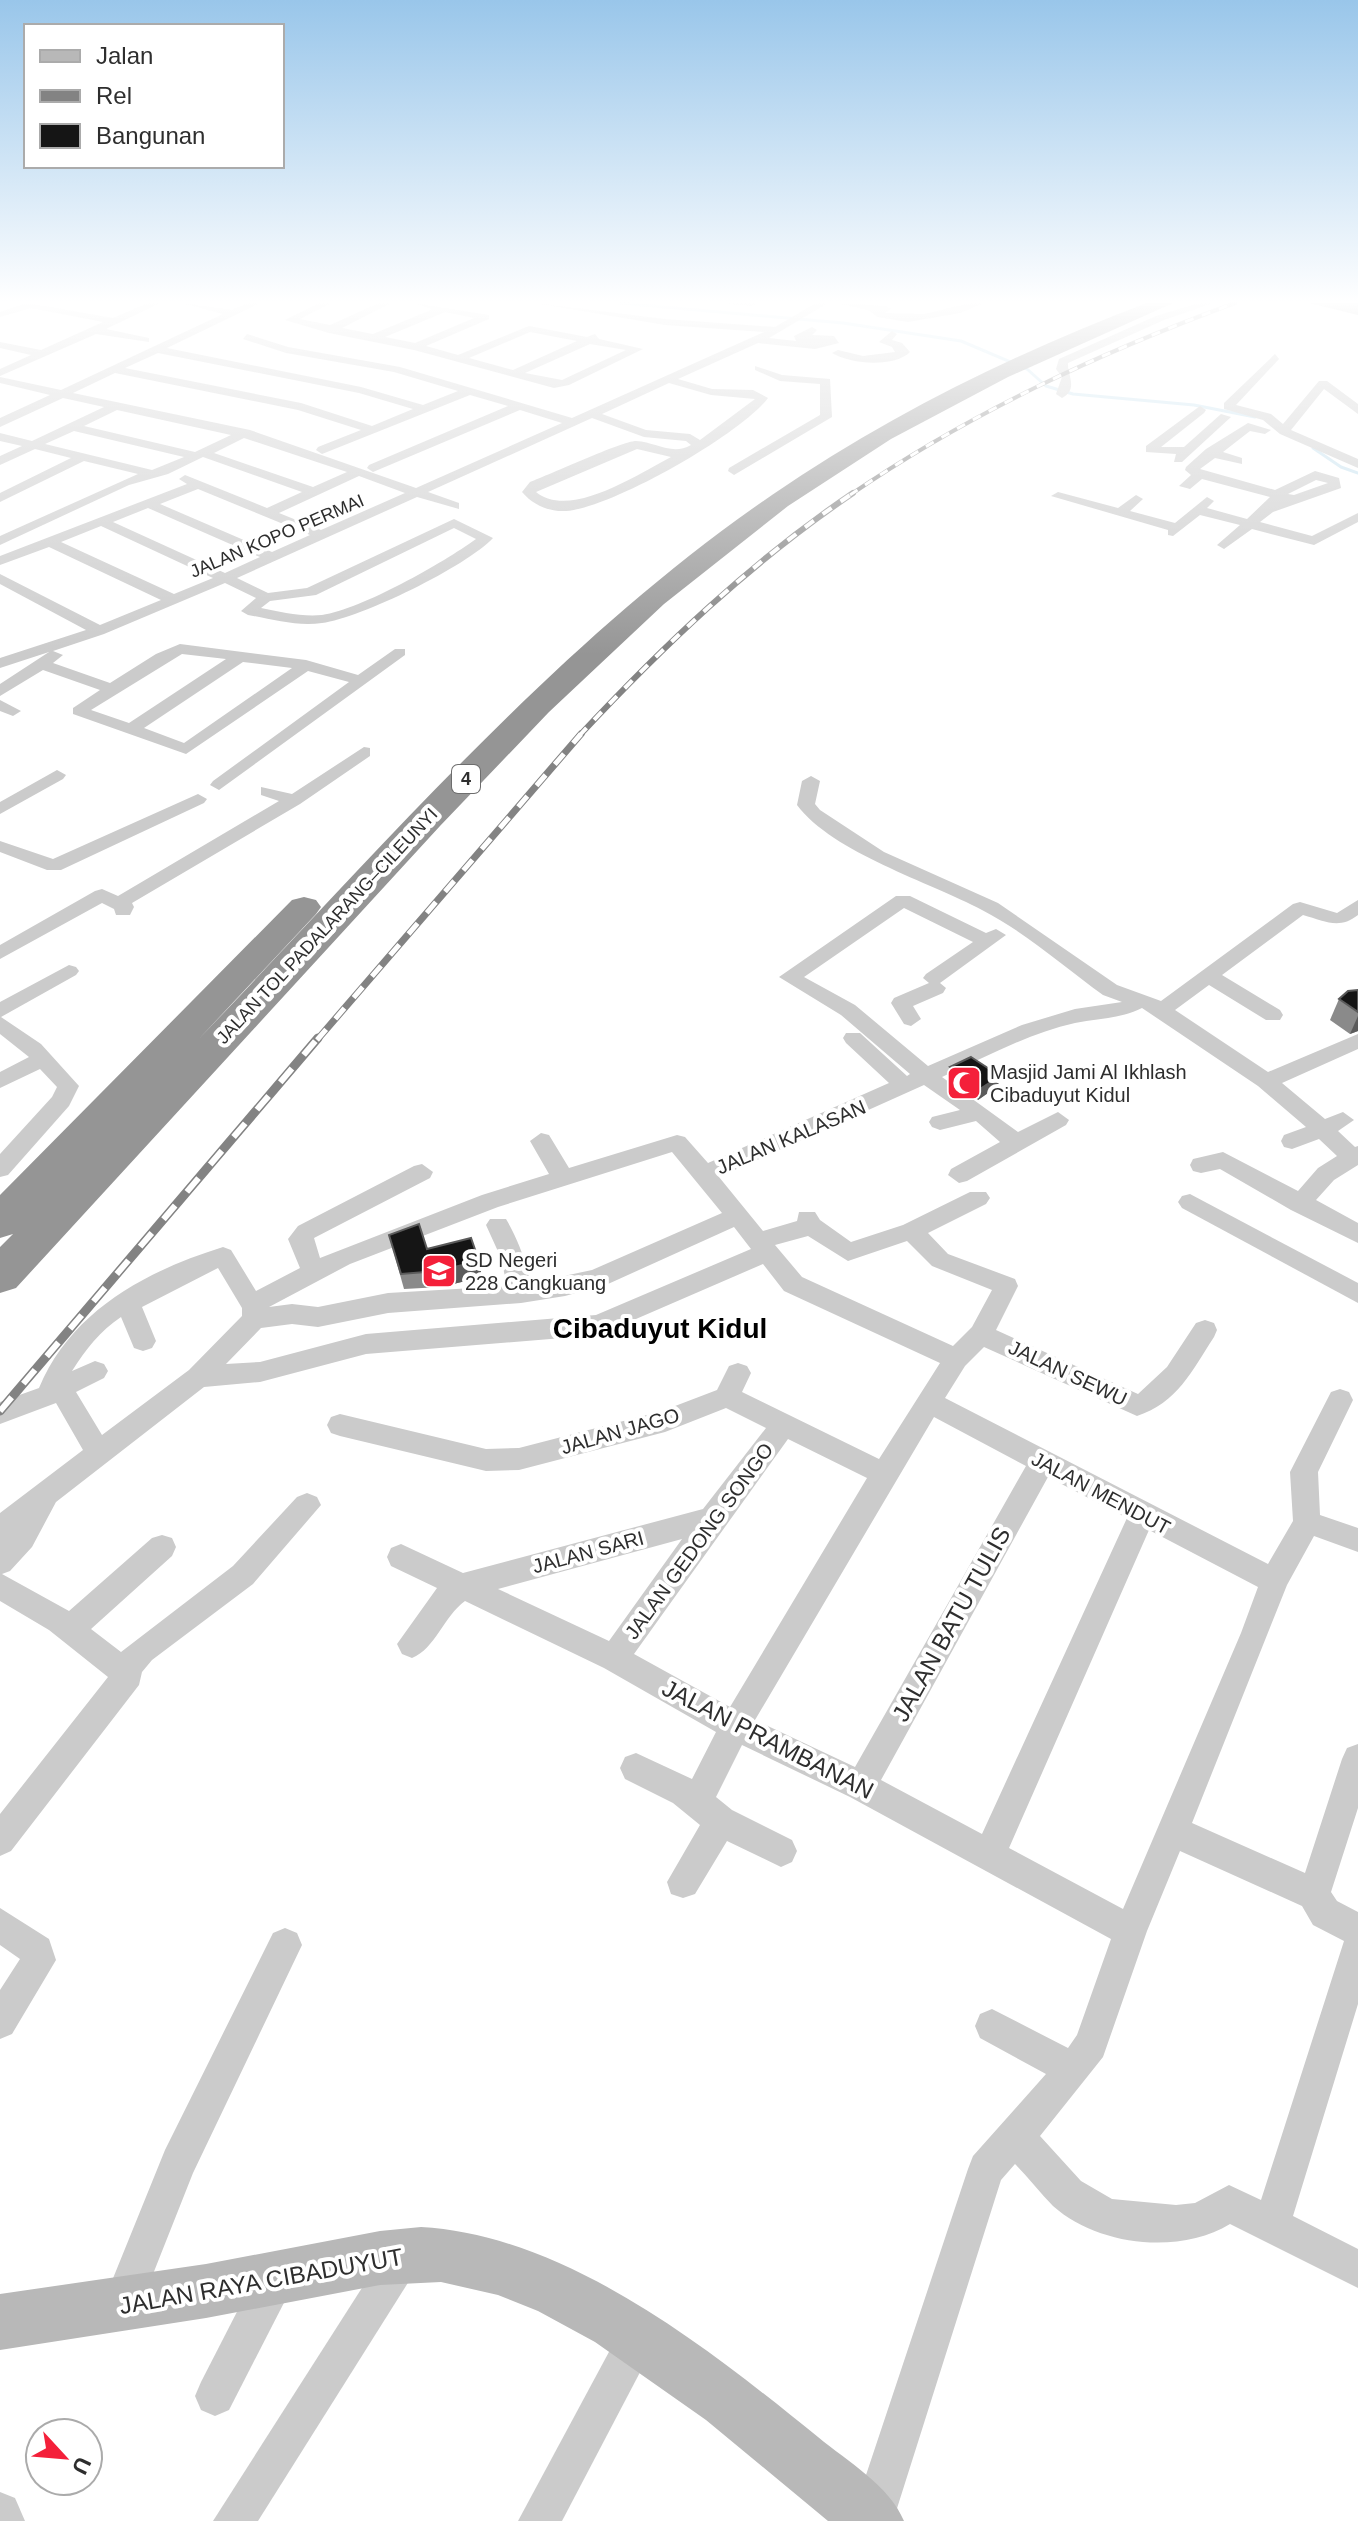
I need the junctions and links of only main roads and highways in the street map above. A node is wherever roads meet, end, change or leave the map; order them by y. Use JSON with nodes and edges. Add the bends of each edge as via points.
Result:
{"nodes":[{"id":1,"x":883,"y":421,"type":"edge"},
{"id":2,"x":906,"y":421,"type":"edge"},
{"id":3,"x":0,"y":1222,"type":"edge"},
{"id":4,"x":0,"y":1276,"type":"edge"},
{"id":5,"x":0,"y":2322,"type":"edge"},
{"id":6,"x":873,"y":2520,"type":"edge"}],
"edges":[{"from":1,"to":3,"type":"highway","name":"JALAN TOL PADALARANG–CILEUNYI","number":"4","via":[[821,451],[723,518],[598,616],[466,739]]},
{"from":2,"to":4,"type":"highway","name":"JALAN TOL PADALARANG–CILEUNYI","number":"4","via":[[748,524],[628,621],[503,739]]},
{"from":5,"to":6,"type":"main road","name":"JALAN RAYA CIBADUYUT","via":[[405,2254],[441,2255],[504,2270],[587,2307],[638,2338],[676,2362]]}]}
